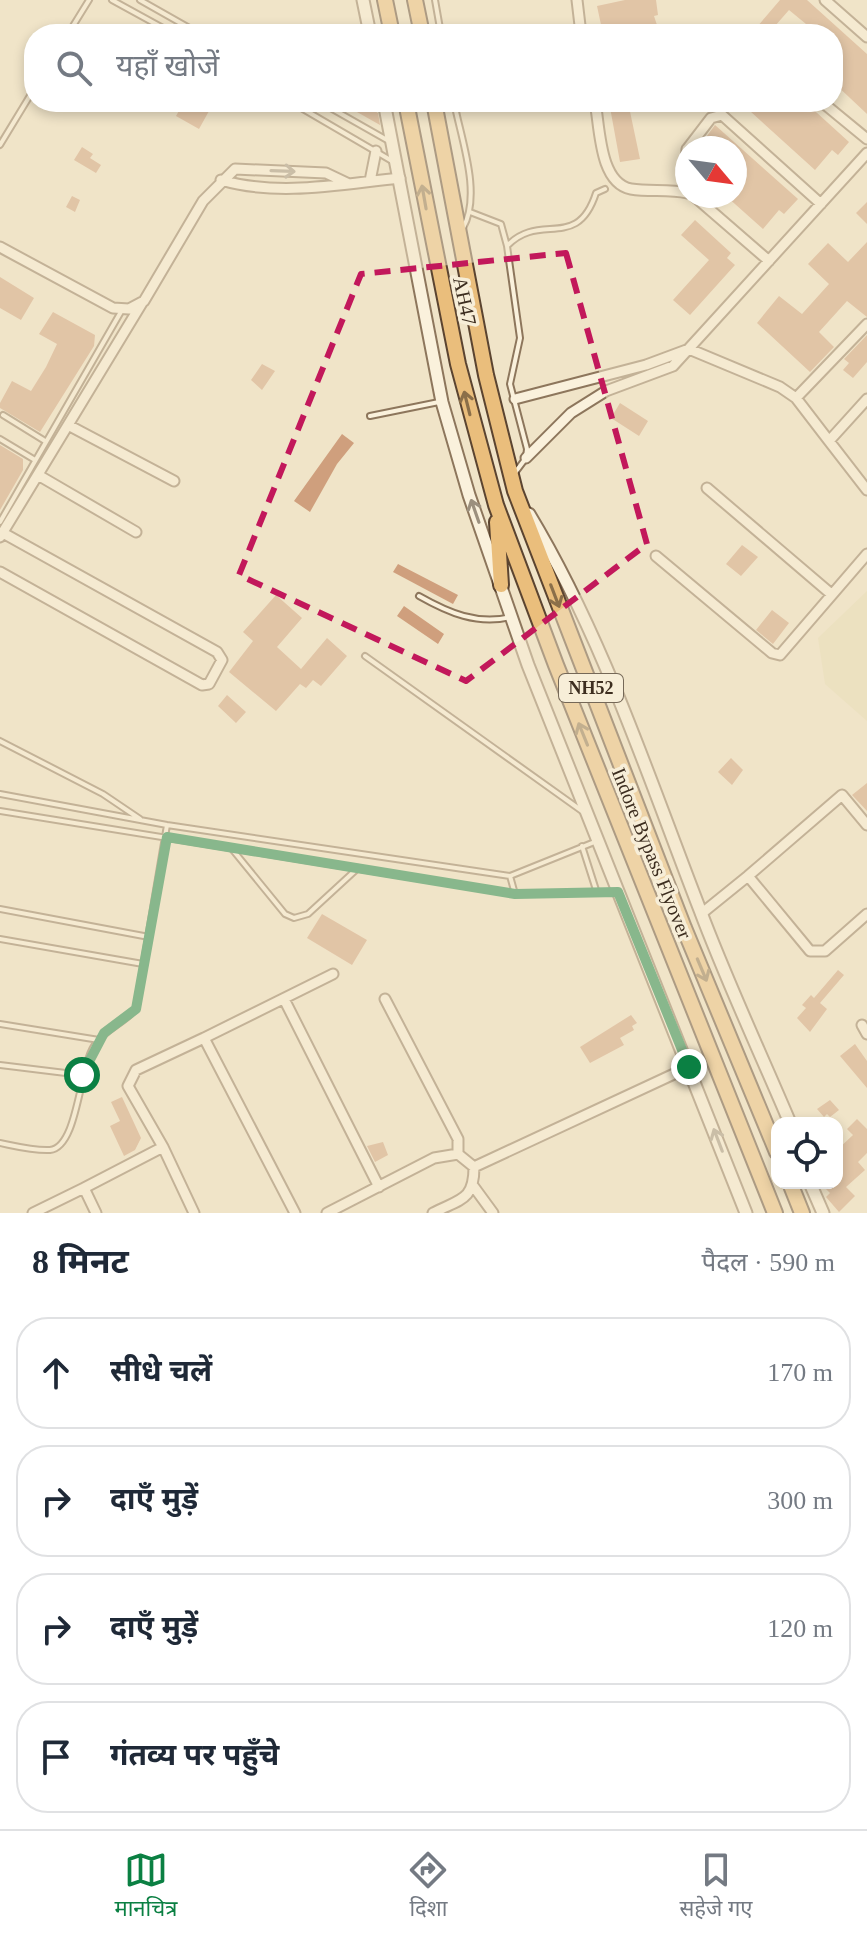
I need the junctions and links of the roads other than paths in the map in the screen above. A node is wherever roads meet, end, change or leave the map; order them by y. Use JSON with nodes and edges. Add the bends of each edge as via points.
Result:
{"nodes":[{"id":1,"x":89,"y":0,"type":"edge"},
{"id":2,"x":112,"y":0,"type":"edge"},
{"id":3,"x":140,"y":0,"type":"edge"},
{"id":4,"x":363,"y":0,"type":"edge"},
{"id":5,"x":385,"y":0,"type":"edge"},
{"id":6,"x":415,"y":0,"type":"edge"},
{"id":7,"x":435,"y":0,"type":"edge"},
{"id":8,"x":825,"y":0,"type":"edge"},
{"id":9,"x":579,"y":1,"type":"edge"},
{"id":10,"x":74,"y":24,"type":"edge"},
{"id":11,"x":156,"y":24,"type":"edge"},
{"id":12,"x":182,"y":24,"type":"edge"},
{"id":13,"x":368,"y":24,"type":"edge"},
{"id":14,"x":390,"y":24,"type":"edge"},
{"id":15,"x":420,"y":24,"type":"edge"},
{"id":16,"x":439,"y":24,"type":"edge"},
{"id":17,"x":580,"y":24,"type":"edge"},
{"id":18,"x":867,"y":37,"type":"edge"},
{"id":19,"x":24,"y":105,"type":"edge"},
{"id":20,"x":308,"y":112,"type":"edge"},
{"id":21,"x":338,"y":112,"type":"edge"},
{"id":22,"x":386,"y":112,"type":"edge"},
{"id":23,"x":408,"y":112,"type":"edge"},
{"id":24,"x":436,"y":112,"type":"edge"},
{"id":25,"x":456,"y":112,"type":"edge"},
{"id":26,"x":597,"y":112,"type":"edge"},
{"id":27,"x":834,"y":112,"type":"edge"},
{"id":28,"x":0,"y":131,"type":"edge"},
{"id":29,"x":6,"y":134,"type":"junction"},
{"id":30,"x":697,"y":136,"type":"edge"},
{"id":31,"x":867,"y":139,"type":"edge"},
{"id":32,"x":393,"y":143,"type":"junction"},
{"id":33,"x":0,"y":145,"type":"edge"},
{"id":34,"x":376,"y":151,"type":"junction"},
{"id":35,"x":867,"y":153,"type":"edge"},
{"id":36,"x":398,"y":164,"type":"junction"},
{"id":37,"x":400,"y":178,"type":"junction"},
{"id":38,"x":221,"y":180,"type":"junction"},
{"id":39,"x":370,"y":181,"type":"junction"},
{"id":40,"x":347,"y":183,"type":"junction"},
{"id":41,"x":605,"y":189,"type":"dead end"},
{"id":42,"x":675,"y":192,"type":"edge"},
{"id":43,"x":821,"y":204,"type":"junction"},
{"id":44,"x":708,"y":208,"type":"edge"},
{"id":45,"x":470,"y":212,"type":"junction"},
{"id":46,"x":459,"y":234,"type":"junction"},
{"id":47,"x":507,"y":246,"type":"junction"},
{"id":48,"x":0,"y":247,"type":"edge"},
{"id":49,"x":769,"y":261,"type":"junction"},
{"id":50,"x":144,"y":301,"type":"junction"},
{"id":51,"x":122,"y":310,"type":"junction"},
{"id":52,"x":867,"y":324,"type":"edge"},
{"id":53,"x":689,"y":349,"type":"junction"},
{"id":54,"x":796,"y":398,"type":"junction"},
{"id":55,"x":515,"y":399,"type":"junction"},
{"id":56,"x":867,"y":399,"type":"edge"},
{"id":57,"x":442,"y":402,"type":"junction"},
{"id":58,"x":3,"y":415,"type":"dead end"},
{"id":59,"x":370,"y":416,"type":"dead end"},
{"id":60,"x":68,"y":425,"type":"junction"},
{"id":61,"x":0,"y":439,"type":"edge"},
{"id":62,"x":46,"y":441,"type":"junction"},
{"id":63,"x":829,"y":441,"type":"junction"},
{"id":64,"x":526,"y":458,"type":"junction"},
{"id":65,"x":35,"y":460,"type":"junction"},
{"id":66,"x":38,"y":475,"type":"junction"},
{"id":67,"x":512,"y":477,"type":"junction"},
{"id":68,"x":174,"y":481,"type":"dead end"},
{"id":69,"x":707,"y":488,"type":"dead end"},
{"id":70,"x":867,"y":490,"type":"edge"},
{"id":71,"x":517,"y":497,"type":"junction"},
{"id":72,"x":496,"y":505,"type":"junction"},
{"id":73,"x":1,"y":531,"type":"edge"},
{"id":74,"x":136,"y":532,"type":"dead end"},
{"id":75,"x":867,"y":554,"type":"edge"},
{"id":76,"x":656,"y":556,"type":"dead end"},
{"id":77,"x":0,"y":572,"type":"edge"},
{"id":78,"x":501,"y":585,"type":"junction"},
{"id":79,"x":830,"y":593,"type":"junction"},
{"id":80,"x":419,"y":596,"type":"dead end"},
{"id":81,"x":512,"y":617,"type":"junction"},
{"id":82,"x":365,"y":656,"type":"dead end"},
{"id":83,"x":0,"y":741,"type":"edge"},
{"id":84,"x":0,"y":794,"type":"edge"},
{"id":85,"x":125,"y":808,"type":"junction"},
{"id":86,"x":0,"y":811,"type":"edge"},
{"id":87,"x":587,"y":814,"type":"junction"},
{"id":88,"x":124,"y":817,"type":"junction"},
{"id":89,"x":142,"y":820,"type":"junction"},
{"id":90,"x":167,"y":825,"type":"junction"},
{"id":91,"x":867,"y":825,"type":"edge"},
{"id":92,"x":122,"y":830,"type":"junction"},
{"id":93,"x":167,"y":837,"type":"junction"},
{"id":94,"x":598,"y":840,"type":"junction"},
{"id":95,"x":582,"y":846,"type":"junction"},
{"id":96,"x":230,"y":847,"type":"junction"},
{"id":97,"x":358,"y":868,"type":"junction"},
{"id":98,"x":510,"y":876,"type":"junction"},
{"id":99,"x":748,"y":876,"type":"junction"},
{"id":100,"x":618,"y":892,"type":"junction"},
{"id":101,"x":597,"y":893,"type":"junction"},
{"id":102,"x":515,"y":894,"type":"junction"},
{"id":103,"x":0,"y":909,"type":"edge"},
{"id":104,"x":701,"y":914,"type":"junction"},
{"id":105,"x":867,"y":914,"type":"edge"},
{"id":106,"x":149,"y":937,"type":"junction"},
{"id":107,"x":0,"y":939,"type":"edge"},
{"id":108,"x":144,"y":964,"type":"junction"},
{"id":109,"x":333,"y":974,"type":"dead end"},
{"id":110,"x":284,"y":999,"type":"junction"},
{"id":111,"x":385,"y":999,"type":"dead end"},
{"id":112,"x":0,"y":1024,"type":"edge"},
{"id":113,"x":204,"y":1038,"type":"junction"},
{"id":114,"x":99,"y":1040,"type":"junction"},
{"id":115,"x":0,"y":1065,"type":"edge"},
{"id":116,"x":689,"y":1067,"type":"junction"},
{"id":117,"x":82,"y":1075,"type":"junction"},
{"id":118,"x":787,"y":1117,"type":"edge"},
{"id":119,"x":771,"y":1137,"type":"edge"},
{"id":120,"x":0,"y":1143,"type":"edge"},
{"id":121,"x":163,"y":1147,"type":"junction"},
{"id":122,"x":458,"y":1154,"type":"junction"},
{"id":123,"x":474,"y":1167,"type":"junction"},
{"id":124,"x":379,"y":1187,"type":"junction"},
{"id":125,"x":474,"y":1187,"type":"junction"},
{"id":126,"x":84,"y":1188,"type":"junction"},
{"id":127,"x":792,"y":1189,"type":"edge"},
{"id":128,"x":813,"y":1189,"type":"edge"},
{"id":129,"x":33,"y":1213,"type":"edge"},
{"id":130,"x":96,"y":1213,"type":"edge"},
{"id":131,"x":194,"y":1213,"type":"edge"},
{"id":132,"x":295,"y":1213,"type":"edge"},
{"id":133,"x":327,"y":1213,"type":"edge"},
{"id":134,"x":433,"y":1213,"type":"edge"},
{"id":135,"x":493,"y":1213,"type":"edge"},
{"id":136,"x":746,"y":1213,"type":"edge"},
{"id":137,"x":775,"y":1213,"type":"edge"},
{"id":138,"x":802,"y":1213,"type":"edge"},
{"id":139,"x":823,"y":1213,"type":"edge"}],
"edges":[{"from":1,"to":10,"type":"lane"},
{"from":2,"to":11,"type":"lane"},
{"from":3,"to":12,"type":"lane"},
{"from":4,"to":13,"type":"street"},
{"from":5,"to":14,"type":"highway"},
{"from":6,"to":15,"type":"highway"},
{"from":7,"to":16,"type":"lane"},
{"from":8,"to":18,"type":"street"},
{"from":9,"to":17,"type":"street"},
{"from":19,"to":29,"type":"lane"},
{"from":20,"to":34,"type":"lane"},
{"from":21,"to":32,"type":"lane"},
{"from":22,"to":32,"type":"street"},
{"from":72,"to":23,"type":"highway","name":"AH47","number":"NH52","one_way":true,"via":[[469,412]]},
{"from":24,"to":46,"type":"highway","name":"AH47","number":"NH52"},
{"from":25,"to":45,"type":"lane"},
{"from":26,"to":42,"type":"street","via":[[614,179],[628,188]]},
{"from":27,"to":31,"type":"street"},
{"from":28,"to":29,"type":"lane"},
{"from":29,"to":33,"type":"lane"},
{"from":30,"to":43,"type":"street","via":[[711,118],[728,118]]},
{"from":32,"to":36,"type":"street"},
{"from":34,"to":36,"type":"lane"},
{"from":34,"to":39,"type":"street"},
{"from":35,"to":43,"type":"street"},
{"from":36,"to":37,"type":"street"},
{"from":37,"to":39,"type":"street"},
{"from":37,"to":57,"type":"street"},
{"from":38,"to":40,"type":"street","via":[[328,189]]},
{"from":38,"to":40,"type":"street","one_way":true,"via":[[235,169],[326,173]]},
{"from":38,"to":50,"type":"street"},
{"from":39,"to":40,"type":"street"},
{"from":41,"to":47,"type":"lane","via":[[596,193],[590,213],[579,225],[518,235]]},
{"from":43,"to":49,"type":"street"},
{"from":44,"to":49,"type":"street"},
{"from":45,"to":46,"type":"lane"},
{"from":45,"to":47,"type":"lane","via":[[501,224]]},
{"from":46,"to":67,"type":"highway","name":"AH47","number":"NH52"},
{"from":47,"to":55,"type":"lane","via":[[520,338],[510,384]]},
{"from":48,"to":51,"type":"street"},
{"from":49,"to":53,"type":"street"},
{"from":50,"to":51,"type":"street"},
{"from":50,"to":60,"type":"street"},
{"from":51,"to":62,"type":"lane"},
{"from":52,"to":54,"type":"street"},
{"from":53,"to":54,"type":"street"},
{"from":53,"to":55,"type":"street"},
{"from":53,"to":64,"type":"street","via":[[673,366],[606,391],[571,413]]},
{"from":54,"to":63,"type":"street"},
{"from":55,"to":64,"type":"lane"},
{"from":56,"to":63,"type":"street"},
{"from":57,"to":59,"type":"lane"},
{"from":78,"to":57,"type":"street","one_way":true},
{"from":58,"to":62,"type":"lane"},
{"from":60,"to":66,"type":"street"},
{"from":60,"to":68,"type":"street"},
{"from":61,"to":65,"type":"lane"},
{"from":62,"to":65,"type":"lane"},
{"from":63,"to":70,"type":"street"},
{"from":64,"to":67,"type":"lane"},
{"from":65,"to":73,"type":"lane"},
{"from":66,"to":73,"type":"street"},
{"from":66,"to":74,"type":"street"},
{"from":67,"to":71,"type":"highway","name":"AH47","number":"NH52"},
{"from":69,"to":79,"type":"street"},
{"from":71,"to":104,"type":"street","via":[[550,549],[606,668]]},
{"from":71,"to":119,"type":"highway","name":"Indore Bypass Flyover","number":"NH52","one_way":true},
{"from":72,"to":78,"type":"highway"},
{"from":137,"to":72,"type":"highway","name":"Indore Bypass Flyover","number":"NH52","one_way":true},
{"from":73,"to":77,"type":"street","via":[[217,652],[222,660],[211,681],[202,685]]},
{"from":75,"to":79,"type":"street"},
{"from":76,"to":79,"type":"street","via":[[776,654],[784,653]]},
{"from":78,"to":81,"type":"street"},
{"from":80,"to":81,"type":"lane","via":[[481,621]]},
{"from":81,"to":87,"type":"street"},
{"from":82,"to":87,"type":"lane"},
{"from":83,"to":85,"type":"lane"},
{"from":84,"to":88,"type":"lane"},
{"from":85,"to":88,"type":"lane"},
{"from":85,"to":89,"type":"lane"},
{"from":86,"to":92,"type":"lane"},
{"from":87,"to":94,"type":"street"},
{"from":88,"to":89,"type":"lane"},
{"from":88,"to":92,"type":"lane"},
{"from":89,"to":90,"type":"lane"},
{"from":90,"to":93,"type":"lane"},
{"from":90,"to":98,"type":"lane"},
{"from":91,"to":99,"type":"street","via":[[842,795]]},
{"from":92,"to":93,"type":"lane"},
{"from":93,"to":96,"type":"lane"},
{"from":93,"to":106,"type":"lane"},
{"from":94,"to":95,"type":"lane"},
{"from":94,"to":100,"type":"street"},
{"from":95,"to":98,"type":"lane"},
{"from":95,"to":101,"type":"lane"},
{"from":96,"to":97,"type":"lane"},
{"from":96,"to":97,"type":"lane","via":[[285,914],[294,918],[308,914]]},
{"from":97,"to":102,"type":"lane"},
{"from":98,"to":102,"type":"lane"},
{"from":99,"to":104,"type":"street"},
{"from":99,"to":105,"type":"street","via":[[810,951],[825,951]]},
{"from":100,"to":101,"type":"lane"},
{"from":100,"to":116,"type":"street"},
{"from":101,"to":102,"type":"lane"},
{"from":103,"to":106,"type":"lane"},
{"from":104,"to":118,"type":"street"},
{"from":106,"to":108,"type":"lane"},
{"from":107,"to":108,"type":"lane"},
{"from":108,"to":114,"type":"lane","via":[[136,1009]]},
{"from":109,"to":110,"type":"street"},
{"from":110,"to":113,"type":"street"},
{"from":110,"to":124,"type":"street"},
{"from":111,"to":122,"type":"street","via":[[458,1139]]},
{"from":112,"to":114,"type":"lane"},
{"from":113,"to":121,"type":"street","via":[[136,1070],[128,1082]]},
{"from":113,"to":132,"type":"street"},
{"from":114,"to":117,"type":"lane"},
{"from":115,"to":117,"type":"lane"},
{"from":116,"to":123,"type":"street"},
{"from":136,"to":116,"type":"street","one_way":true},
{"from":117,"to":120,"type":"lane","via":[[71,1131],[61,1146],[51,1150]]},
{"from":121,"to":126,"type":"street"},
{"from":121,"to":131,"type":"street"},
{"from":122,"to":123,"type":"street"},
{"from":122,"to":124,"type":"street","via":[[434,1158]]},
{"from":123,"to":125,"type":"street"},
{"from":124,"to":133,"type":"street"},
{"from":125,"to":134,"type":"street","via":[[470,1195]]},
{"from":125,"to":135,"type":"street"},
{"from":126,"to":129,"type":"street"},
{"from":126,"to":130,"type":"street"},
{"from":127,"to":138,"type":"highway"},
{"from":128,"to":139,"type":"street"}]}
